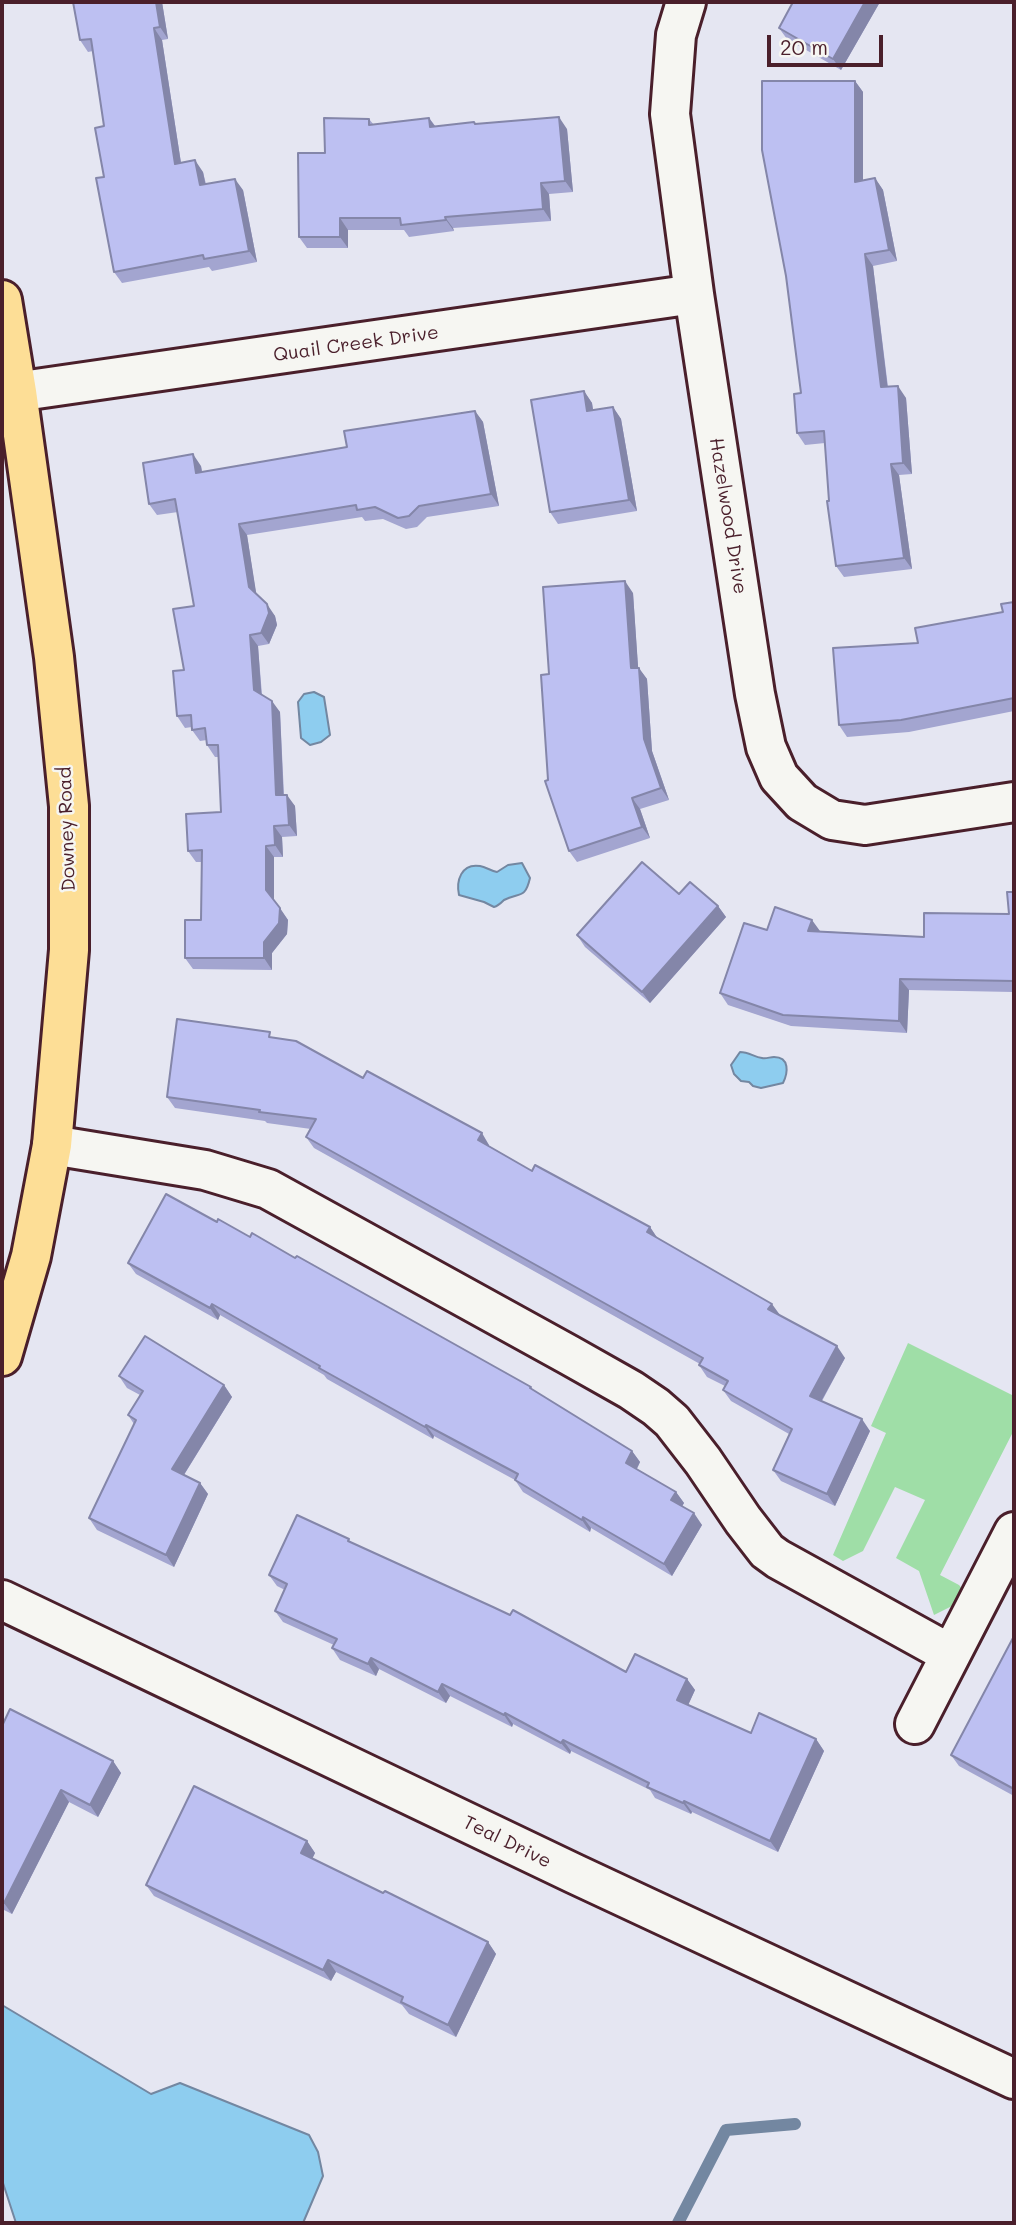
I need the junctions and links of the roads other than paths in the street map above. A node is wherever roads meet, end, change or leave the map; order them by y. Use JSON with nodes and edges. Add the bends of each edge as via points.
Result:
{"nodes":[{"id":1,"x":686,"y":2,"type":"edge"},
{"id":2,"x":694,"y":293,"type":"junction"},
{"id":3,"x":2,"y":300,"type":"edge"},
{"id":4,"x":9,"y":393,"type":"edge"},
{"id":5,"x":1014,"y":802,"type":"edge"},
{"id":6,"x":52,"y":1146,"type":"junction"},
{"id":7,"x":2,"y":1356,"type":"edge"},
{"id":8,"x":1014,"y":1532,"type":"edge"},
{"id":9,"x":2,"y":1600,"type":"edge"},
{"id":10,"x":950,"y":1654,"type":"junction"},
{"id":11,"x":915,"y":1724,"type":"dead end"},
{"id":12,"x":1014,"y":2079,"type":"edge"}],
"edges":[{"from":1,"to":2,"type":"street","name":"Hazelwood Drive","via":[[676,35],[670,114]]},
{"from":2,"to":4,"type":"street","name":"Quail Creek Drive"},
{"from":2,"to":5,"type":"street","name":"Hazelwood Drive","via":[[755,694],[766,747],[779,778],[802,802],[832,820],[864,825]]},
{"from":3,"to":4,"type":"main road","name":"Downey Road"},
{"from":4,"to":6,"type":"main road","name":"Downey Road","via":[[54,657],[69,806],[69,950]]},
{"from":6,"to":7,"type":"main road","name":"Downey Road","via":[[31,1256]]},
{"from":6,"to":10,"type":"street","via":[[205,1170],[268,1189],[623,1385],[672,1421],[767,1551]]},
{"from":8,"to":10,"type":"street"},
{"from":9,"to":12,"type":"street","name":"Teal Drive"},
{"from":10,"to":11,"type":"street"}]}
